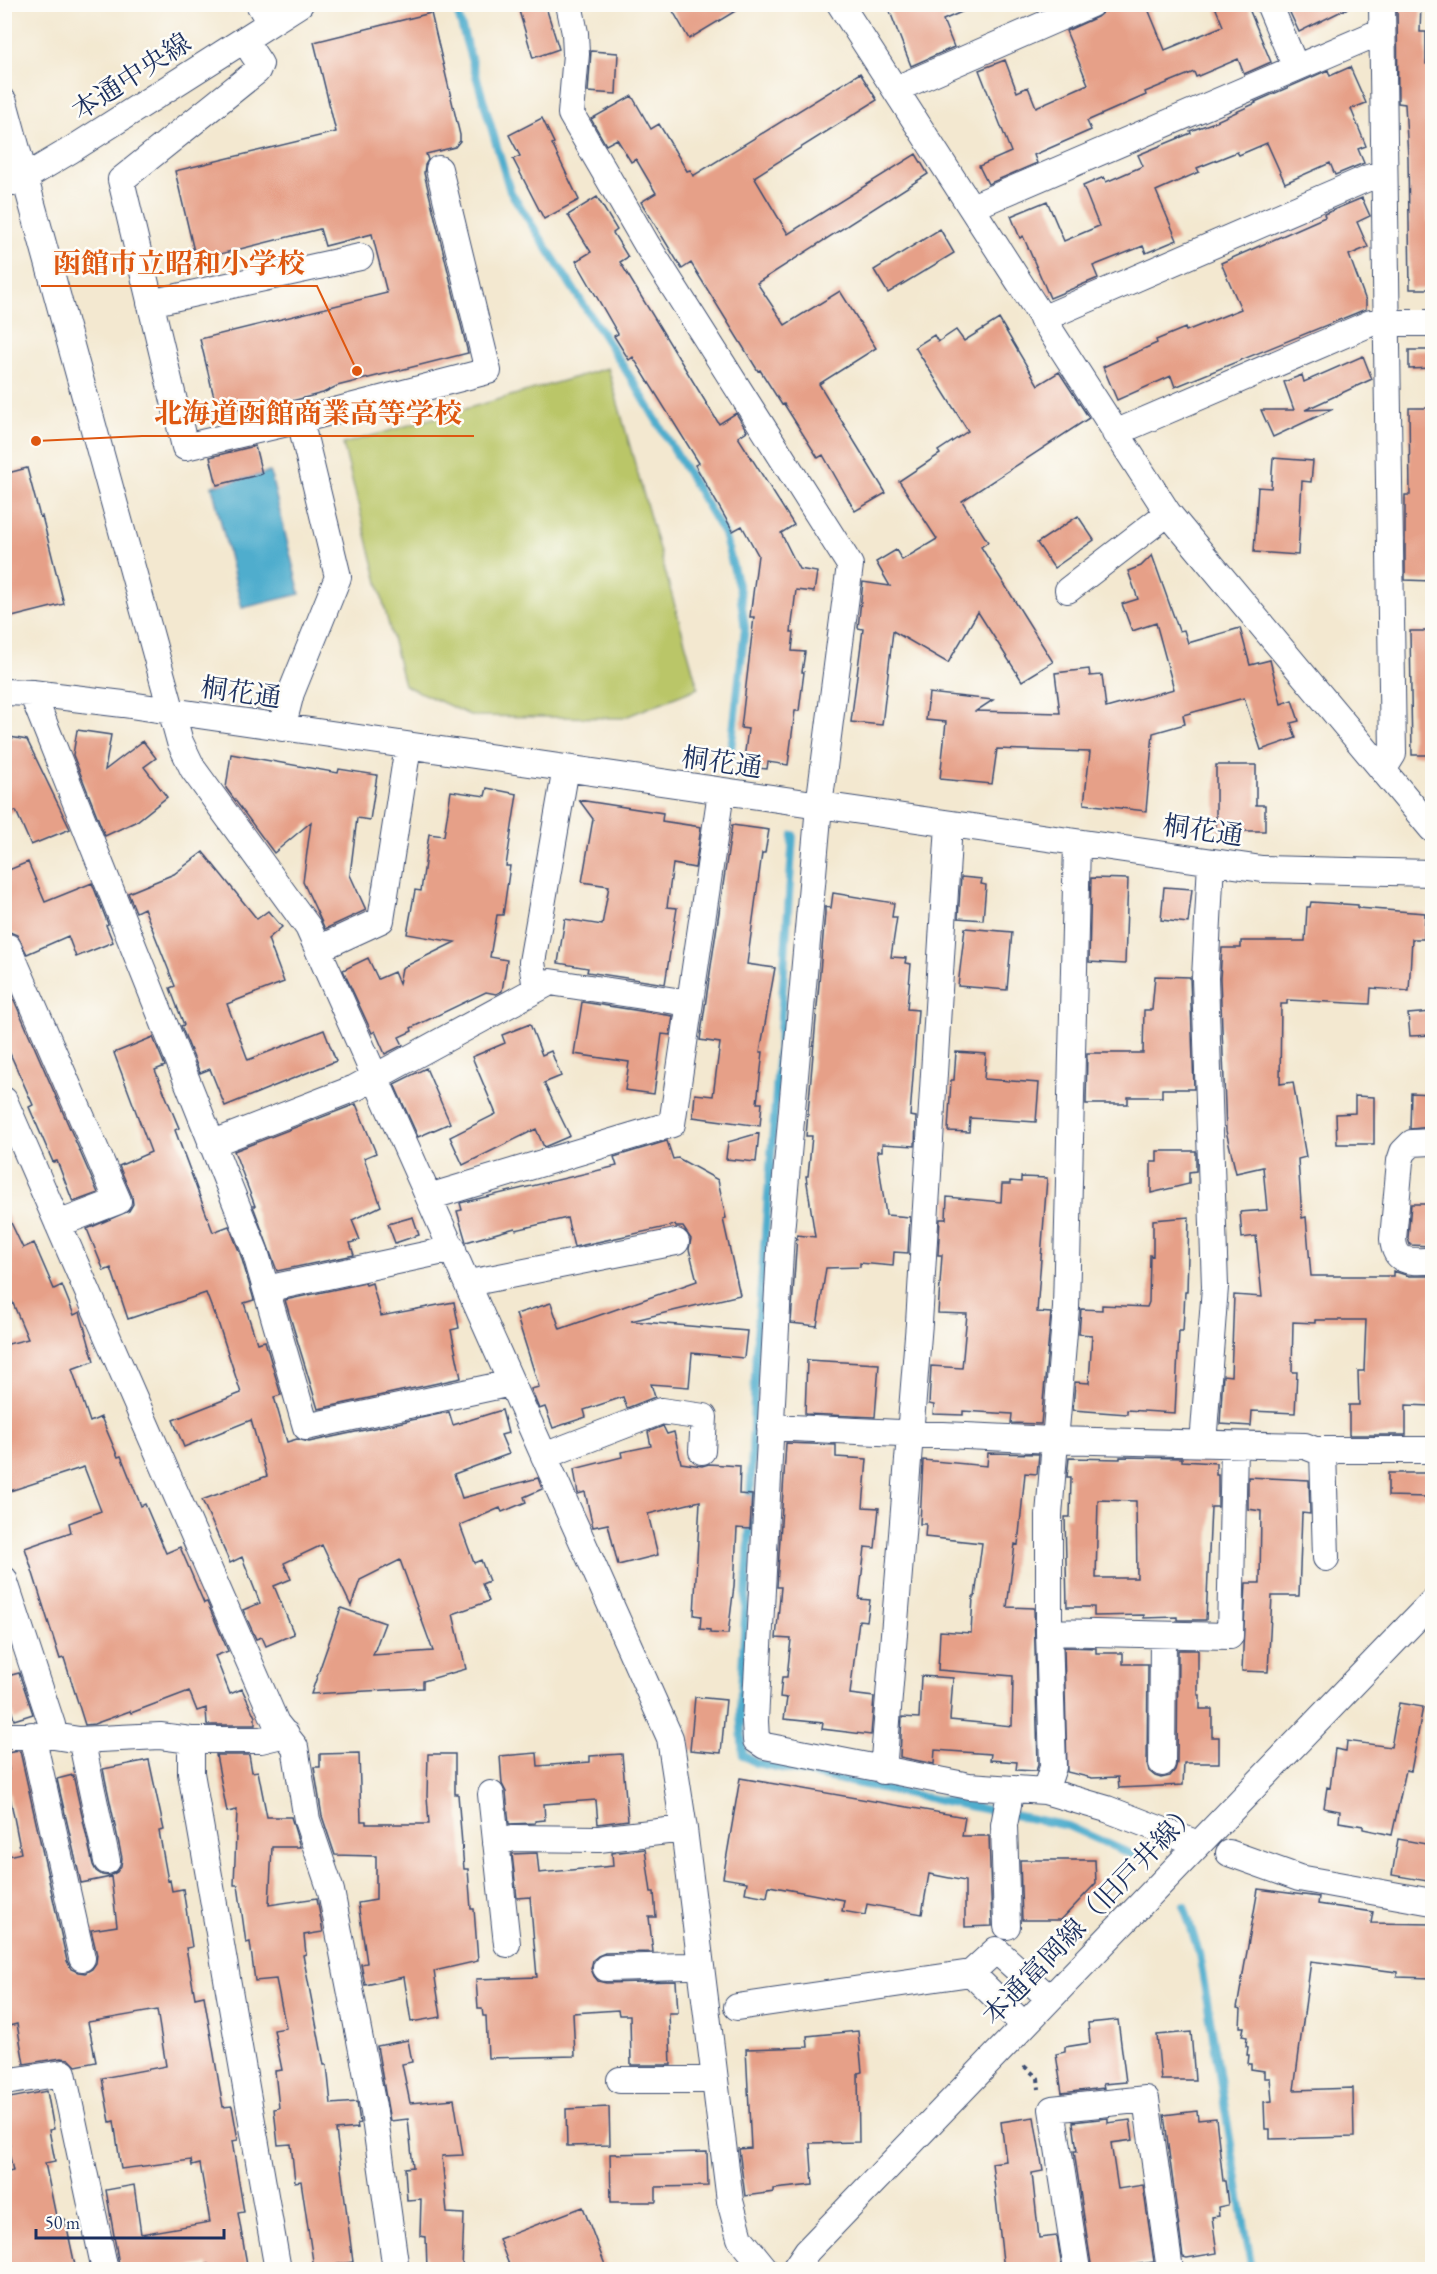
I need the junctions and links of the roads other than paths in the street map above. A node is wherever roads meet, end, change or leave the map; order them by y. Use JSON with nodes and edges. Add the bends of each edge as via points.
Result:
{"nodes":[{"id":1,"x":300,"y":4,"type":"edge"},
{"id":2,"x":569,"y":4,"type":"edge"},
{"id":3,"x":840,"y":4,"type":"edge"},
{"id":4,"x":1091,"y":4,"type":"edge"},
{"id":5,"x":1269,"y":4,"type":"edge"},
{"id":6,"x":1382,"y":4,"type":"edge"},
{"id":7,"x":264,"y":14,"type":"edge"},
{"id":8,"x":1382,"y":31,"type":"junction"},
{"id":9,"x":252,"y":52,"type":"dead end"},
{"id":10,"x":1296,"y":68,"type":"junction"},
{"id":11,"x":896,"y":89,"type":"junction"},
{"id":12,"x":4,"y":102,"type":"edge"},
{"id":13,"x":440,"y":170,"type":"dead end"},
{"id":14,"x":1384,"y":173,"type":"junction"},
{"id":15,"x":14,"y":181,"type":"edge"},
{"id":16,"x":972,"y":207,"type":"junction"},
{"id":17,"x":360,"y":257,"type":"dead end"},
{"id":18,"x":150,"y":303,"type":"junction"},
{"id":19,"x":1042,"y":319,"type":"junction"},
{"id":20,"x":1432,"y":323,"type":"edge"},
{"id":21,"x":1387,"y":324,"type":"junction"},
{"id":22,"x":300,"y":420,"type":"junction"},
{"id":23,"x":1115,"y":433,"type":"junction"},
{"id":24,"x":1168,"y":513,"type":"junction"},
{"id":25,"x":1068,"y":590,"type":"dead end"},
{"id":26,"x":4,"y":692,"type":"edge"},
{"id":27,"x":32,"y":693,"type":"junction"},
{"id":28,"x":171,"y":712,"type":"junction"},
{"id":29,"x":282,"y":728,"type":"junction"},
{"id":30,"x":408,"y":746,"type":"junction"},
{"id":31,"x":566,"y":768,"type":"junction"},
{"id":32,"x":1383,"y":770,"type":"junction"},
{"id":33,"x":721,"y":792,"type":"junction"},
{"id":34,"x":819,"y":806,"type":"junction"},
{"id":35,"x":949,"y":824,"type":"junction"},
{"id":36,"x":1432,"y":829,"type":"edge"},
{"id":37,"x":1077,"y":843,"type":"junction"},
{"id":38,"x":1211,"y":862,"type":"junction"},
{"id":39,"x":1432,"y":873,"type":"edge"},
{"id":40,"x":4,"y":949,"type":"edge"},
{"id":41,"x":318,"y":949,"type":"junction"},
{"id":42,"x":536,"y":989,"type":"junction"},
{"id":43,"x":688,"y":1003,"type":"junction"},
{"id":44,"x":375,"y":1076,"type":"junction"},
{"id":45,"x":4,"y":1100,"type":"edge"},
{"id":46,"x":1432,"y":1143,"type":"edge"},
{"id":47,"x":211,"y":1144,"type":"junction"},
{"id":48,"x":429,"y":1197,"type":"junction"},
{"id":49,"x":58,"y":1224,"type":"junction"},
{"id":50,"x":676,"y":1242,"type":"dead end"},
{"id":51,"x":453,"y":1249,"type":"junction"},
{"id":52,"x":1432,"y":1261,"type":"edge"},
{"id":53,"x":469,"y":1283,"type":"junction"},
{"id":54,"x":266,"y":1289,"type":"junction"},
{"id":55,"x":511,"y":1383,"type":"junction"},
{"id":56,"x":770,"y":1427,"type":"junction"},
{"id":57,"x":909,"y":1434,"type":"junction"},
{"id":58,"x":1054,"y":1440,"type":"junction"},
{"id":59,"x":1203,"y":1444,"type":"junction"},
{"id":60,"x":1234,"y":1445,"type":"junction"},
{"id":61,"x":1323,"y":1450,"type":"junction"},
{"id":62,"x":1432,"y":1450,"type":"edge"},
{"id":63,"x":702,"y":1451,"type":"dead end"},
{"id":64,"x":544,"y":1456,"type":"junction"},
{"id":65,"x":1326,"y":1558,"type":"dead end"},
{"id":66,"x":4,"y":1579,"type":"edge"},
{"id":67,"x":1432,"y":1602,"type":"edge"},
{"id":68,"x":1049,"y":1632,"type":"junction"},
{"id":69,"x":1163,"y":1635,"type":"junction"},
{"id":70,"x":286,"y":1734,"type":"junction"},
{"id":71,"x":4,"y":1736,"type":"edge"},
{"id":72,"x":43,"y":1736,"type":"junction"},
{"id":73,"x":79,"y":1740,"type":"junction"},
{"id":74,"x":191,"y":1740,"type":"junction"},
{"id":75,"x":1162,"y":1763,"type":"dead end"},
{"id":76,"x":883,"y":1771,"type":"junction"},
{"id":77,"x":1045,"y":1791,"type":"junction"},
{"id":78,"x":1010,"y":1793,"type":"junction"},
{"id":79,"x":491,"y":1794,"type":"dead end"},
{"id":80,"x":684,"y":1829,"type":"junction"},
{"id":81,"x":496,"y":1843,"type":"junction"},
{"id":82,"x":1198,"y":1844,"type":"junction"},
{"id":83,"x":1229,"y":1853,"type":"dead end"},
{"id":84,"x":107,"y":1861,"type":"dead end"},
{"id":85,"x":1432,"y":1902,"type":"edge"},
{"id":86,"x":1007,"y":1926,"type":"dead end"},
{"id":87,"x":507,"y":1944,"type":"dead end"},
{"id":88,"x":82,"y":1958,"type":"dead end"},
{"id":89,"x":688,"y":1966,"type":"dead end"},
{"id":90,"x":606,"y":1968,"type":"dead end"},
{"id":91,"x":971,"y":1973,"type":"junction"},
{"id":92,"x":1049,"y":1998,"type":"junction"},
{"id":93,"x":737,"y":2007,"type":"dead end"},
{"id":94,"x":1024,"y":2025,"type":"junction"},
{"id":95,"x":4,"y":2079,"type":"edge"},
{"id":96,"x":620,"y":2080,"type":"dead end"},
{"id":97,"x":701,"y":2080,"type":"dead end"},
{"id":98,"x":105,"y":2270,"type":"edge"},
{"id":99,"x":278,"y":2270,"type":"edge"},
{"id":100,"x":396,"y":2270,"type":"edge"},
{"id":101,"x":766,"y":2270,"type":"edge"},
{"id":102,"x":794,"y":2270,"type":"edge"},
{"id":103,"x":1077,"y":2270,"type":"edge"},
{"id":104,"x":1170,"y":2270,"type":"edge"}],
"edges":[{"from":1,"to":7,"type":"street","name":"本通中央線"},
{"from":2,"to":34,"type":"street","via":[[576,54],[571,114],[647,245],[849,565]]},
{"from":3,"to":11,"type":"street"},
{"from":4,"to":11,"type":"street"},
{"from":5,"to":10,"type":"street"},
{"from":6,"to":8,"type":"street"},
{"from":7,"to":15,"type":"street","name":"本通中央線"},
{"from":8,"to":10,"type":"street"},
{"from":8,"to":14,"type":"street"},
{"from":9,"to":18,"type":"street","via":[[260,64],[257,71],[121,180]]},
{"from":10,"to":16,"type":"street"},
{"from":11,"to":16,"type":"street"},
{"from":12,"to":15,"type":"street"},
{"from":13,"to":22,"type":"street","via":[[488,371]]},
{"from":14,"to":19,"type":"street"},
{"from":14,"to":21,"type":"street"},
{"from":15,"to":28,"type":"street"},
{"from":16,"to":19,"type":"street"},
{"from":17,"to":18,"type":"street"},
{"from":18,"to":22,"type":"street","via":[[185,447]]},
{"from":19,"to":23,"type":"street"},
{"from":20,"to":21,"type":"street"},
{"from":21,"to":23,"type":"street","via":[[1371,323]]},
{"from":21,"to":32,"type":"street","via":[[1393,754]]},
{"from":22,"to":29,"type":"street","via":[[338,577],[291,693]]},
{"from":23,"to":24,"type":"street"},
{"from":24,"to":25,"type":"street"},
{"from":24,"to":32,"type":"street"},
{"from":26,"to":27,"type":"street","name":"桐花通"},
{"from":27,"to":28,"type":"street","name":"桐花通"},
{"from":27,"to":47,"type":"street"},
{"from":28,"to":29,"type":"street","name":"桐花通"},
{"from":28,"to":41,"type":"street","via":[[194,769],[308,927]]},
{"from":29,"to":30,"type":"street","name":"桐花通"},
{"from":30,"to":31,"type":"street","name":"桐花通"},
{"from":30,"to":41,"type":"street","via":[[381,920]]},
{"from":31,"to":33,"type":"street","name":"桐花通"},
{"from":31,"to":42,"type":"street","via":[[532,962]]},
{"from":32,"to":36,"type":"street"},
{"from":33,"to":34,"type":"street","name":"桐花通"},
{"from":33,"to":43,"type":"street"},
{"from":34,"to":35,"type":"street","name":"桐花通"},
{"from":34,"to":56,"type":"street","via":[[781,1233]]},
{"from":35,"to":37,"type":"street","name":"桐花通"},
{"from":35,"to":57,"type":"street"},
{"from":37,"to":38,"type":"street","name":"桐花通"},
{"from":37,"to":58,"type":"street","via":[[1066,1308]]},
{"from":38,"to":39,"type":"street","name":"桐花通","via":[[1262,869]]},
{"from":38,"to":59,"type":"street","via":[[1205,978],[1215,1287]]},
{"from":40,"to":49,"type":"street","via":[[8,947],[118,1201]]},
{"from":41,"to":44,"type":"street"},
{"from":42,"to":43,"type":"street","via":[[550,982]]},
{"from":42,"to":44,"type":"street"},
{"from":43,"to":48,"type":"street","via":[[672,1124]]},
{"from":44,"to":47,"type":"street","via":[[355,1088]]},
{"from":44,"to":48,"type":"street"},
{"from":45,"to":49,"type":"street"},
{"from":46,"to":52,"type":"street","via":[[1412,1143],[1403,1152],[1393,1239],[1398,1256],[1405,1260]]},
{"from":47,"to":54,"type":"street","via":[[255,1251]]},
{"from":48,"to":51,"type":"street"},
{"from":49,"to":70,"type":"street","via":[[276,1723]]},
{"from":50,"to":53,"type":"street"},
{"from":51,"to":53,"type":"street"},
{"from":51,"to":54,"type":"street"},
{"from":53,"to":55,"type":"street"},
{"from":54,"to":55,"type":"street","via":[[306,1427]]},
{"from":55,"to":64,"type":"street"},
{"from":56,"to":57,"type":"street"},
{"from":56,"to":76,"type":"street","via":[[756,1740],[765,1746]]},
{"from":57,"to":58,"type":"street"},
{"from":57,"to":76,"type":"street"},
{"from":58,"to":59,"type":"street"},
{"from":58,"to":68,"type":"street","via":[[1049,1515]]},
{"from":59,"to":60,"type":"street"},
{"from":60,"to":61,"type":"street"},
{"from":60,"to":69,"type":"street","via":[[1230,1636]]},
{"from":61,"to":62,"type":"street"},
{"from":61,"to":65,"type":"street"},
{"from":63,"to":64,"type":"street","via":[[704,1417],[661,1411]]},
{"from":64,"to":80,"type":"street","via":[[670,1738]]},
{"from":66,"to":72,"type":"street","via":[[52,1725]]},
{"from":67,"to":82,"type":"street","name":"本通富岡線（旧戸井線）"},
{"from":68,"to":69,"type":"street"},
{"from":68,"to":77,"type":"street","via":[[1053,1767]]},
{"from":69,"to":75,"type":"street"},
{"from":70,"to":74,"type":"street","via":[[261,1740]]},
{"from":70,"to":100,"type":"street","via":[[295,1747],[307,1820],[331,1890],[374,2112]]},
{"from":71,"to":72,"type":"street"},
{"from":72,"to":73,"type":"street"},
{"from":72,"to":88,"type":"street"},
{"from":73,"to":74,"type":"street","via":[[160,1736]]},
{"from":73,"to":84,"type":"street"},
{"from":74,"to":99,"type":"street","via":[[191,1773]]},
{"from":76,"to":78,"type":"street"},
{"from":77,"to":78,"type":"street"},
{"from":77,"to":82,"type":"street","via":[[1107,1809]]},
{"from":78,"to":86,"type":"street","via":[[1004,1825]]},
{"from":79,"to":81,"type":"street"},
{"from":80,"to":81,"type":"street","via":[[599,1839],[513,1838]]},
{"from":80,"to":101,"type":"street","via":[[730,2201],[740,2238]]},
{"from":81,"to":87,"type":"street"},
{"from":82,"to":92,"type":"street","name":"本通富岡線（旧戸井線）"},
{"from":83,"to":85,"type":"street","via":[[1299,1878]]},
{"from":89,"to":90,"type":"street"},
{"from":91,"to":92,"type":"street","via":[[996,1950]]},
{"from":91,"to":93,"type":"street"},
{"from":91,"to":94,"type":"street"},
{"from":92,"to":94,"type":"street","name":"本通富岡線（旧戸井線）"},
{"from":94,"to":102,"type":"street","name":"本通富岡線（旧戸井線）","via":[[807,2251]]},
{"from":95,"to":98,"type":"street","via":[[5,2082],[63,2073]]},
{"from":96,"to":97,"type":"street"},
{"from":103,"to":104,"type":"street","via":[[1052,2109],[1146,2099]]}]}
